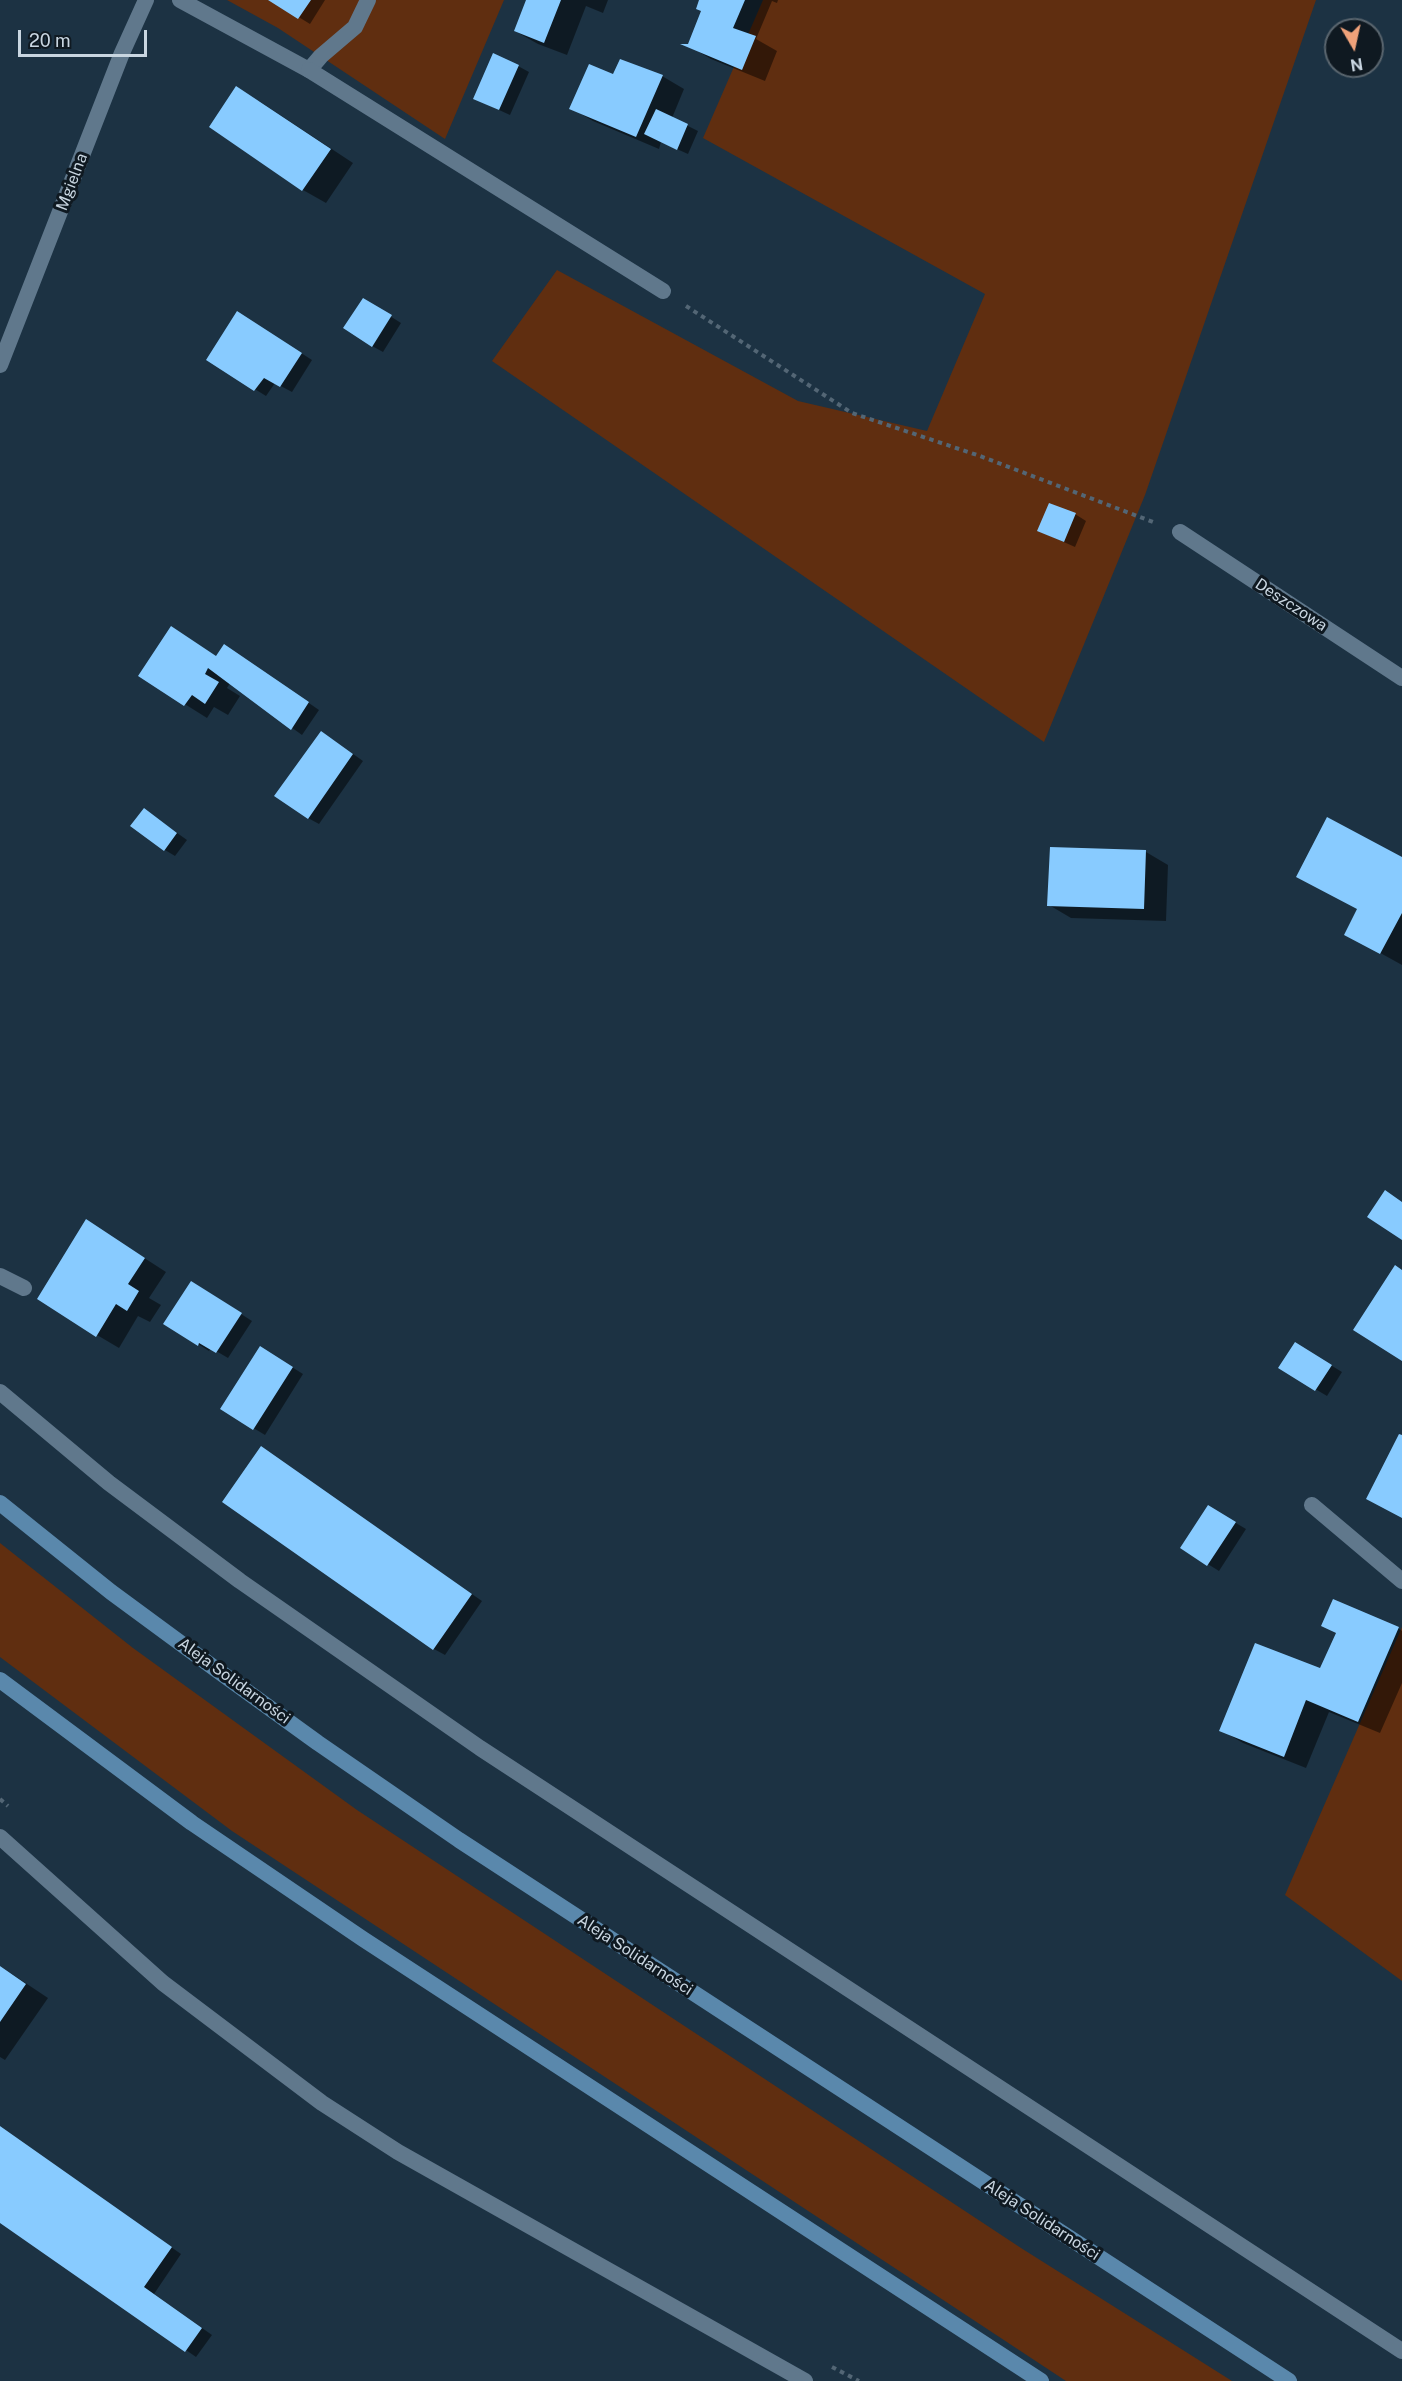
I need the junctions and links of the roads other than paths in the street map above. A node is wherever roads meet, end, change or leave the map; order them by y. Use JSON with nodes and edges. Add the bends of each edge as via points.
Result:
{"nodes":[{"id":1,"x":146,"y":0,"type":"edge"},
{"id":2,"x":180,"y":0,"type":"edge"},
{"id":3,"x":368,"y":0,"type":"edge"},
{"id":4,"x":309,"y":70,"type":"junction"},
{"id":5,"x":663,"y":291,"type":"road end"},
{"id":6,"x":0,"y":365,"type":"edge"},
{"id":7,"x":1180,"y":532,"type":"road end"},
{"id":8,"x":1402,"y":678,"type":"edge"},
{"id":9,"x":0,"y":1276,"type":"edge"},
{"id":10,"x":24,"y":1288,"type":"dead end"},
{"id":11,"x":0,"y":1392,"type":"edge"},
{"id":12,"x":0,"y":1503,"type":"edge"},
{"id":13,"x":1312,"y":1505,"type":"dead end"},
{"id":14,"x":1402,"y":1581,"type":"edge"},
{"id":15,"x":0,"y":1680,"type":"edge"},
{"id":16,"x":0,"y":1837,"type":"edge"},
{"id":17,"x":1402,"y":2351,"type":"edge"},
{"id":18,"x":805,"y":2381,"type":"edge"},
{"id":19,"x":1041,"y":2381,"type":"edge"},
{"id":20,"x":1289,"y":2381,"type":"edge"}],
"edges":[{"from":1,"to":6,"type":"street","name":"Mgielna"},
{"from":2,"to":4,"type":"street"},
{"from":3,"to":4,"type":"street","via":[[355,27]]},
{"from":4,"to":5,"type":"street"},
{"from":7,"to":8,"type":"street","name":"Deszczowa"},
{"from":9,"to":10,"type":"street"},
{"from":11,"to":17,"type":"street","via":[[109,1483],[240,1581],[480,1748]]},
{"from":12,"to":20,"type":"main road","name":"Aleja Solidarności","via":[[217,1670],[459,1840]]},
{"from":13,"to":14,"type":"street"},
{"from":15,"to":19,"type":"main road","via":[[192,1823],[363,1939]]},
{"from":16,"to":18,"type":"street","via":[[163,1983],[322,2103],[398,2152]]}]}
